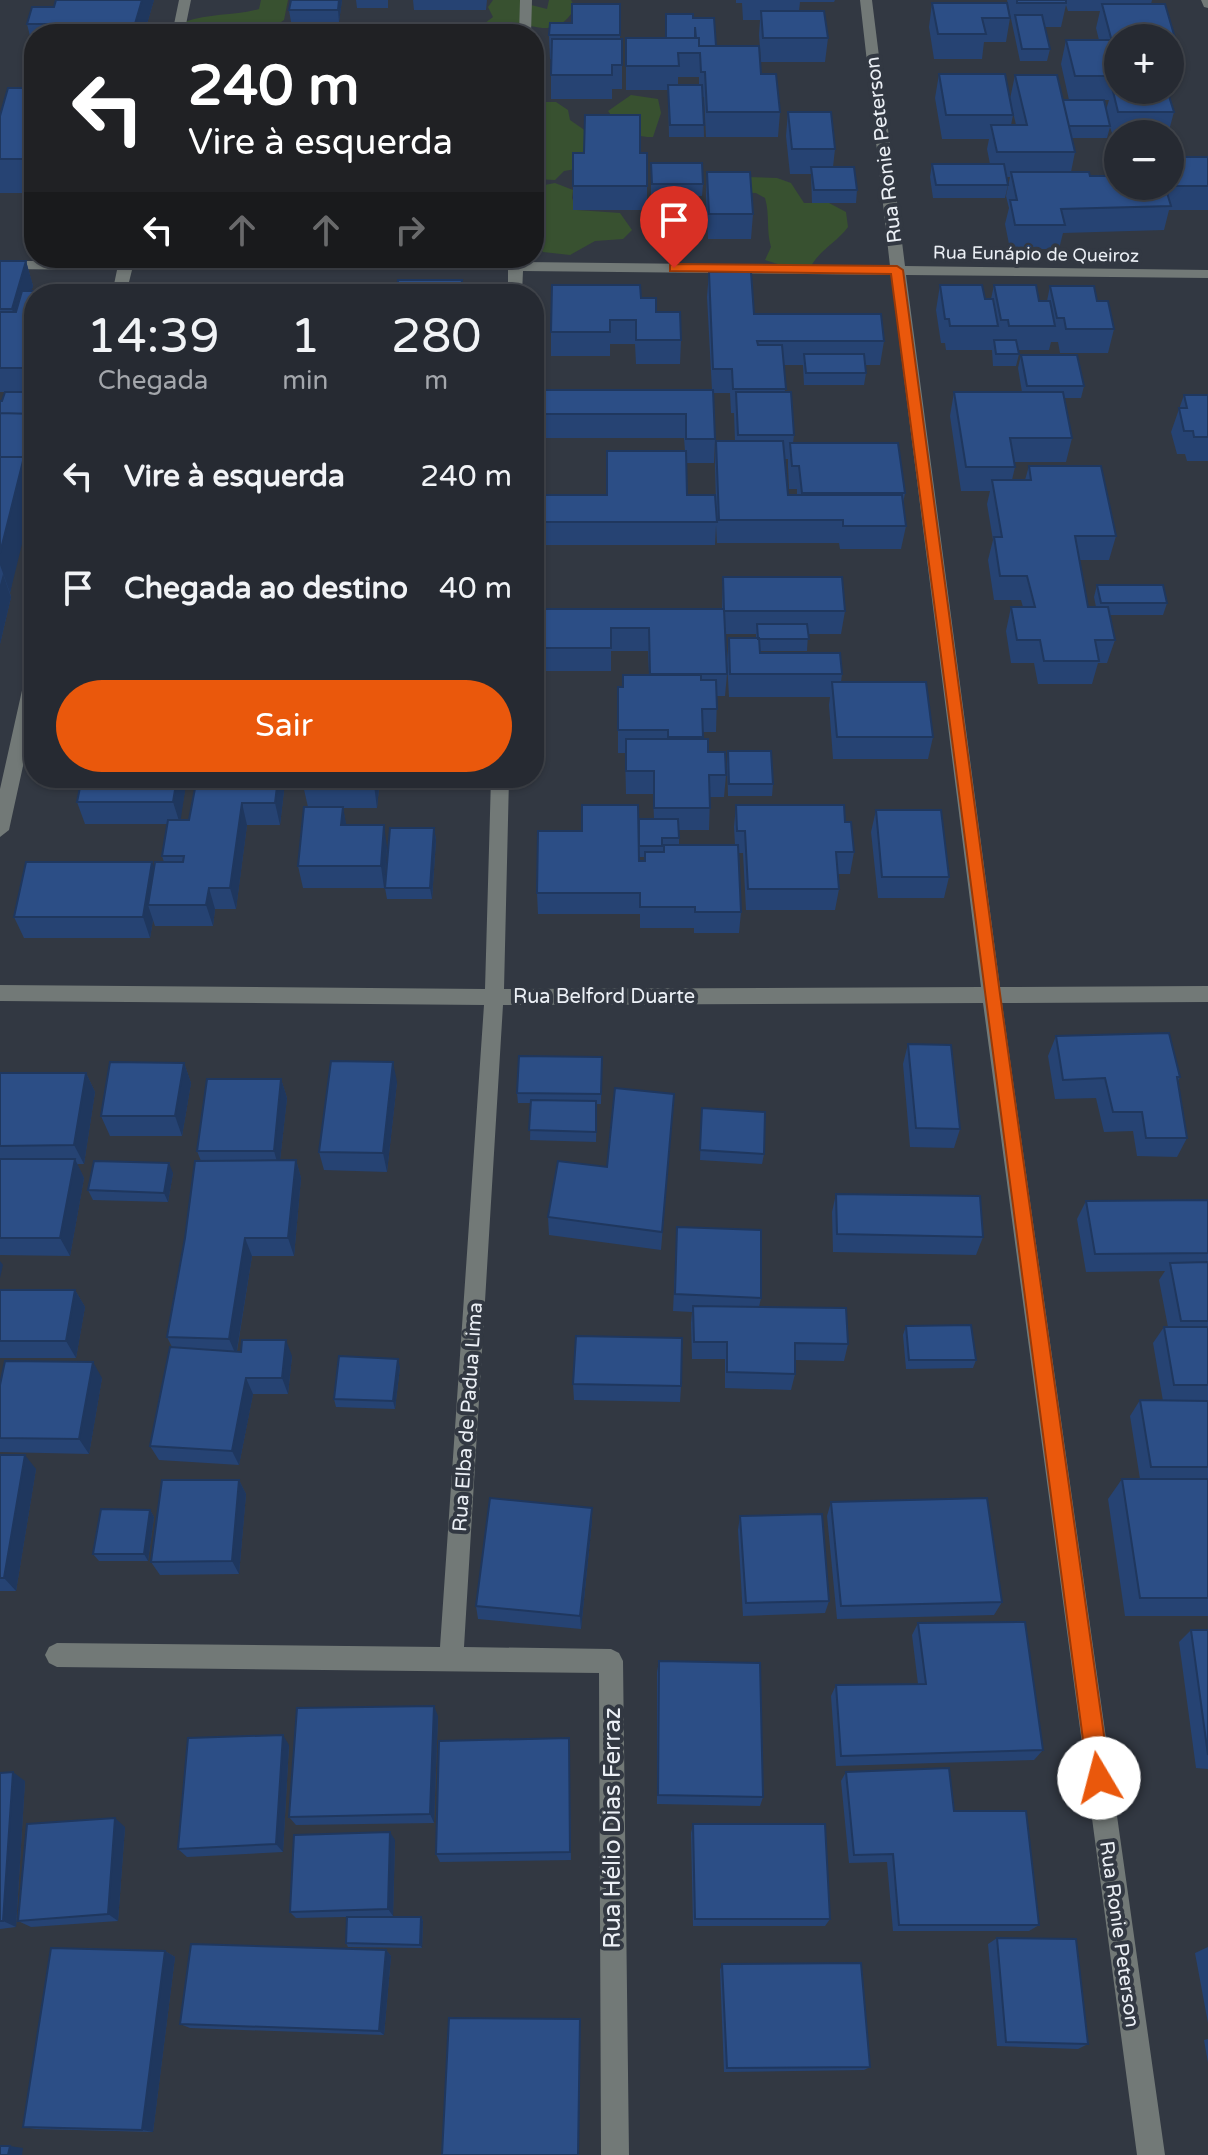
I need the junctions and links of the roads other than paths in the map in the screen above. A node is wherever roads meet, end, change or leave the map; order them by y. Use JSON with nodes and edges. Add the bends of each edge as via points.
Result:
{"nodes":[{"id":1,"x":185,"y":0,"type":"edge"},
{"id":2,"x":526,"y":0,"type":"edge"},
{"id":3,"x":866,"y":0,"type":"edge"},
{"id":4,"x":180,"y":24,"type":"edge"},
{"id":5,"x":525,"y":24,"type":"edge"},
{"id":6,"x":544,"y":263,"type":"edge"},
{"id":7,"x":24,"y":264,"type":"edge"},
{"id":8,"x":0,"y":265,"type":"edge"},
{"id":9,"x":897,"y":270,"type":"junction"},
{"id":10,"x":1208,"y":274,"type":"edge"},
{"id":11,"x":24,"y":722,"type":"edge"},
{"id":12,"x":500,"y":788,"type":"edge"},
{"id":13,"x":0,"y":830,"type":"edge"},
{"id":14,"x":0,"y":993,"type":"edge"},
{"id":15,"x":991,"y":994,"type":"junction"},
{"id":16,"x":1208,"y":994,"type":"edge"},
{"id":17,"x":494,"y":997,"type":"junction"},
{"id":18,"x":57,"y":1655,"type":"dead end"},
{"id":19,"x":451,"y":1661,"type":"junction"},
{"id":20,"x":615,"y":2155,"type":"edge"},
{"id":21,"x":1151,"y":2155,"type":"edge"}],
"edges":[{"from":1,"to":4,"type":"street"},
{"from":2,"to":5,"type":"street"},
{"from":3,"to":9,"type":"street","name":"Rua Ronie Peterson"},
{"from":6,"to":9,"type":"street","name":"Rua Eunápio de Queiroz"},
{"from":7,"to":8,"type":"street","name":"Rua Eunápio de Queiroz"},
{"from":9,"to":10,"type":"street","name":"Rua Eunápio de Queiroz"},
{"from":9,"to":15,"type":"street","name":"Rua Ronie Peterson"},
{"from":11,"to":13,"type":"street"},
{"from":12,"to":17,"type":"street","name":"Rua Elba de Padua Lima"},
{"from":14,"to":17,"type":"street","name":"Rua Belford Duarte"},
{"from":15,"to":16,"type":"street","name":"Rua Belford Duarte"},
{"from":15,"to":17,"type":"street","name":"Rua Belford Duarte"},
{"from":15,"to":21,"type":"street","name":"Rua Ronie Peterson"},
{"from":17,"to":19,"type":"street","name":"Rua Elba de Padua Lima"},
{"from":18,"to":19,"type":"street"},
{"from":19,"to":20,"type":"street","name":"Rua Hélio Dias Ferraz","via":[[611,1661]]}]}
